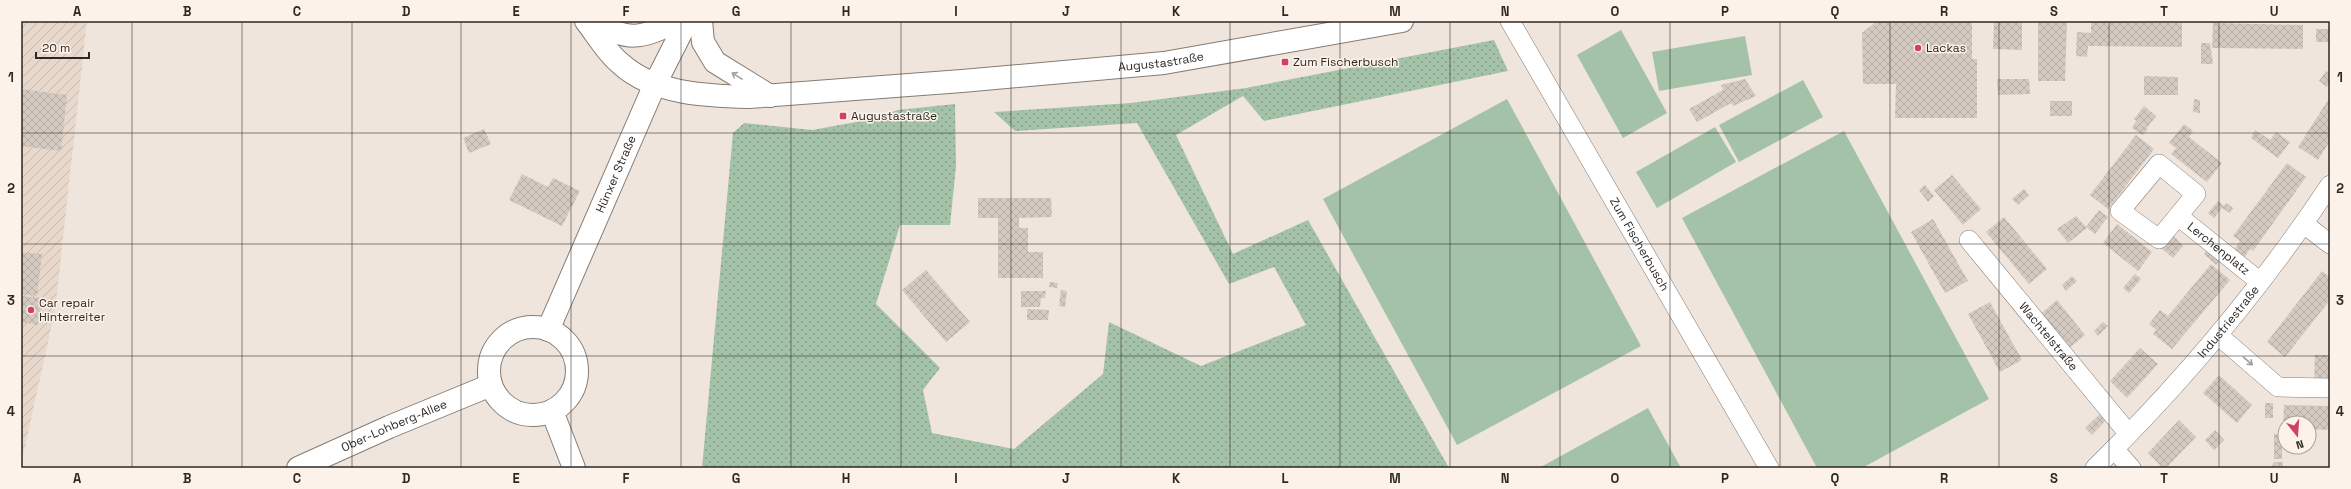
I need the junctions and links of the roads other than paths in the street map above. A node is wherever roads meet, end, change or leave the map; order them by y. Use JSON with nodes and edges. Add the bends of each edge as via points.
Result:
{"nodes":[{"id":1,"x":586,"y":21,"type":"edge"},
{"id":2,"x":591,"y":21,"type":"edge"},
{"id":3,"x":677,"y":21,"type":"edge"},
{"id":4,"x":687,"y":21,"type":"edge"},
{"id":5,"x":701,"y":21,"type":"edge"},
{"id":6,"x":1402,"y":21,"type":"edge"},
{"id":7,"x":1510,"y":21,"type":"edge"},
{"id":8,"x":655,"y":84,"type":"junction"},
{"id":9,"x":770,"y":96,"type":"junction"},
{"id":10,"x":2330,"y":185,"type":"edge"},
{"id":11,"x":2178,"y":216,"type":"dead end"},
{"id":12,"x":2304,"y":224,"type":"junction"},
{"id":13,"x":1969,"y":240,"type":"dead end"},
{"id":14,"x":2330,"y":244,"type":"edge"},
{"id":15,"x":2259,"y":281,"type":"junction"},
{"id":16,"x":548,"y":330,"type":"junction"},
{"id":17,"x":2219,"y":336,"type":"junction"},
{"id":18,"x":491,"y":385,"type":"junction"},
{"id":19,"x":2330,"y":388,"type":"edge"},
{"id":20,"x":552,"y":411,"type":"junction"},
{"id":21,"x":2128,"y":433,"type":"junction"},
{"id":22,"x":2114,"y":449,"type":"junction"},
{"id":23,"x":298,"y":468,"type":"edge"},
{"id":24,"x":574,"y":468,"type":"edge"},
{"id":25,"x":1769,"y":468,"type":"edge"},
{"id":26,"x":2095,"y":468,"type":"edge"},
{"id":27,"x":2131,"y":468,"type":"edge"}],
"edges":[{"from":1,"to":8,"type":"main road","name":"Augustastraße","via":[[620,64]]},
{"from":2,"to":3,"type":"main road","via":[[617,35],[637,36],[652,33]]},
{"from":4,"to":8,"type":"main road","name":"Hünxer Straße"},
{"from":9,"to":5,"type":"main road","one_way":true,"via":[[715,62],[703,42]]},
{"from":6,"to":9,"type":"main road","name":"Augustastraße","via":[[1164,63],[962,82]]},
{"from":7,"to":25,"type":"street","name":"Zum Fischerbusch"},
{"from":8,"to":9,"type":"main road","name":"Augustastraße","via":[[718,96]]},
{"from":8,"to":16,"type":"main road","name":"Hünxer Straße"},
{"from":10,"to":12,"type":"street","name":"Industriestraße"},
{"from":11,"to":15,"type":"street","name":"Lerchenplatz"},
{"from":12,"to":14,"type":"street"},
{"from":12,"to":15,"type":"street","name":"Industriestraße"},
{"from":13,"to":21,"type":"street","name":"Wachtelstraße"},
{"from":15,"to":17,"type":"street","name":"Industriestraße"},
{"from":16,"to":18,"type":"main road","via":[[534,327],[521,329],[503,340],[492,357],[489,371]]},
{"from":16,"to":20,"type":"main road","via":[[561,337],[571,347],[577,375],[574,389],[566,401]]},
{"from":17,"to":19,"type":"street","one_way":true,"via":[[2278,387]]},
{"from":17,"to":21,"type":"street","name":"Industriestraße"},
{"from":18,"to":20,"type":"main road","via":[[501,401],[517,412],[529,415]]},
{"from":18,"to":23,"type":"main road","name":"Ober-Lohberg-Allee"},
{"from":20,"to":24,"type":"main road"},
{"from":21,"to":22,"type":"street","name":"Industriestraße"},
{"from":22,"to":26,"type":"street","name":"Industriestraße"},
{"from":22,"to":27,"type":"street"}]}
